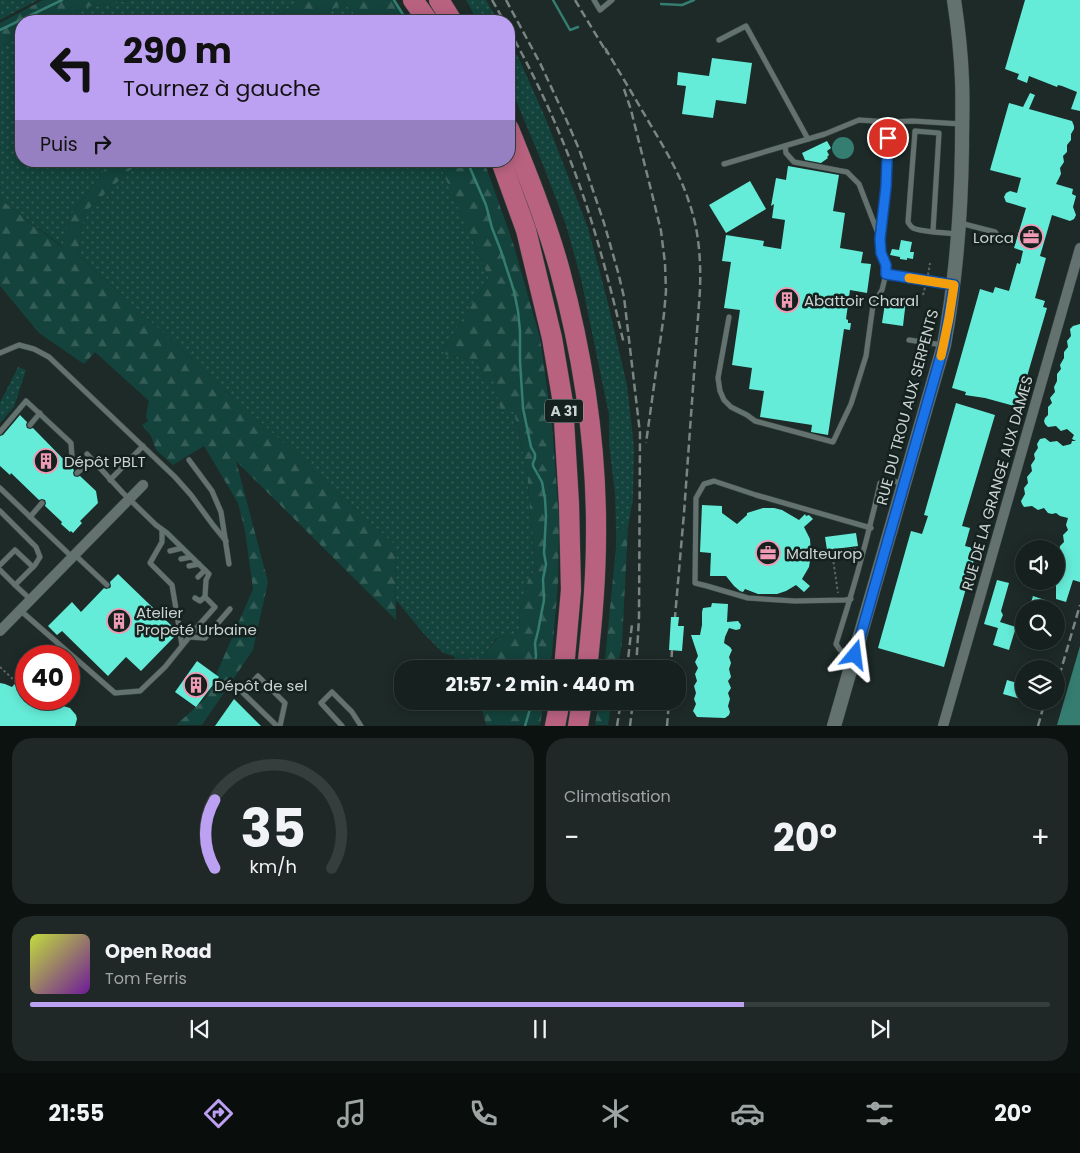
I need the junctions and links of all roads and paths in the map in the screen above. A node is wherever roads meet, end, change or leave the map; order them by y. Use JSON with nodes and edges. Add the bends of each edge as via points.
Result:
{"nodes":[{"id":1,"x":413,"y":0,"type":"edge"},
{"id":2,"x":439,"y":0,"type":"edge"},
{"id":3,"x":454,"y":0,"type":"edge"},
{"id":4,"x":594,"y":0,"type":"edge"},
{"id":5,"x":612,"y":0,"type":"edge"},
{"id":6,"x":954,"y":0,"type":"edge"},
{"id":7,"x":424,"y":15,"type":"edge"},
{"id":8,"x":448,"y":15,"type":"edge"},
{"id":9,"x":462,"y":15,"type":"edge"},
{"id":10,"x":719,"y":40,"type":"dead end"},
{"id":11,"x":889,"y":122,"type":"junction"},
{"id":12,"x":962,"y":124,"type":"junction"},
{"id":13,"x":808,"y":139,"type":"junction"},
{"id":14,"x":515,"y":144,"type":"edge"},
{"id":15,"x":785,"y":146,"type":"junction"},
{"id":16,"x":724,"y":164,"type":"dead end"},
{"id":17,"x":503,"y":167,"type":"edge"},
{"id":18,"x":959,"y":229,"type":"junction"},
{"id":19,"x":933,"y":231,"type":"junction"},
{"id":20,"x":880,"y":239,"type":"junction"},
{"id":21,"x":1003,"y":241,"type":"dead end"},
{"id":22,"x":1080,"y":248,"type":"edge"},
{"id":23,"x":886,"y":274,"type":"junction"},
{"id":24,"x":954,"y":285,"type":"junction"},
{"id":25,"x":729,"y":317,"type":"dead end"},
{"id":26,"x":909,"y":340,"type":"dead end"},
{"id":27,"x":944,"y":345,"type":"junction"},
{"id":28,"x":0,"y":353,"type":"edge"},
{"id":29,"x":40,"y":413,"type":"junction"},
{"id":30,"x":30,"y":425,"type":"dead end"},
{"id":31,"x":0,"y":432,"type":"edge"},
{"id":32,"x":143,"y":446,"type":"junction"},
{"id":33,"x":87,"y":454,"type":"dead end"},
{"id":34,"x":72,"y":457,"type":"dead end"},
{"id":35,"x":92,"y":460,"type":"junction"},
{"id":36,"x":189,"y":460,"type":"dead end"},
{"id":37,"x":78,"y":473,"type":"dead end"},
{"id":38,"x":110,"y":480,"type":"junction"},
{"id":39,"x":904,"y":484,"type":"junction"},
{"id":40,"x":142,"y":485,"type":"dead end"},
{"id":41,"x":0,"y":488,"type":"edge"},
{"id":42,"x":129,"y":499,"type":"junction"},
{"id":43,"x":42,"y":503,"type":"dead end"},
{"id":44,"x":0,"y":511,"type":"edge"},
{"id":45,"x":30,"y":517,"type":"junction"},
{"id":46,"x":870,"y":528,"type":"junction"},
{"id":47,"x":162,"y":530,"type":"junction"},
{"id":48,"x":226,"y":541,"type":"junction"},
{"id":49,"x":182,"y":548,"type":"junction"},
{"id":50,"x":170,"y":551,"type":"dead end"},
{"id":51,"x":864,"y":551,"type":"junction"},
{"id":52,"x":832,"y":552,"type":"junction"},
{"id":53,"x":820,"y":555,"type":"dead end"},
{"id":54,"x":73,"y":556,"type":"junction"},
{"id":55,"x":191,"y":557,"type":"junction"},
{"id":56,"x":181,"y":559,"type":"dead end"},
{"id":57,"x":199,"y":564,"type":"junction"},
{"id":58,"x":230,"y":564,"type":"dead end"},
{"id":59,"x":0,"y":565,"type":"edge"},
{"id":60,"x":189,"y":566,"type":"dead end"},
{"id":61,"x":33,"y":567,"type":"junction"},
{"id":62,"x":0,"y":570,"type":"edge"},
{"id":63,"x":205,"y":570,"type":"junction"},
{"id":64,"x":198,"y":577,"type":"dead end"},
{"id":65,"x":15,"y":585,"type":"junction"},
{"id":66,"x":107,"y":585,"type":"dead end"},
{"id":67,"x":199,"y":589,"type":"dead end"},
{"id":68,"x":205,"y":594,"type":"junction"},
{"id":69,"x":195,"y":598,"type":"dead end"},
{"id":70,"x":851,"y":599,"type":"junction"},
{"id":71,"x":30,"y":600,"type":"junction"},
{"id":72,"x":838,"y":600,"type":"junction"},
{"id":73,"x":230,"y":608,"type":"dead end"},
{"id":74,"x":20,"y":610,"type":"junction"},
{"id":75,"x":0,"y":631,"type":"edge"},
{"id":76,"x":189,"y":638,"type":"junction"},
{"id":77,"x":182,"y":646,"type":"junction"},
{"id":78,"x":855,"y":655,"type":"junction"},
{"id":79,"x":565,"y":660,"type":"edge"},
{"id":80,"x":588,"y":660,"type":"edge"},
{"id":81,"x":0,"y":667,"type":"edge"},
{"id":82,"x":15,"y":681,"type":"edge"},
{"id":83,"x":558,"y":710,"type":"edge"},
{"id":84,"x":581,"y":710,"type":"edge"},
{"id":85,"x":279,"y":726,"type":"edge"},
{"id":86,"x":342,"y":726,"type":"edge"},
{"id":87,"x":361,"y":726,"type":"edge"},
{"id":88,"x":555,"y":726,"type":"edge"},
{"id":89,"x":578,"y":726,"type":"edge"},
{"id":90,"x":834,"y":726,"type":"edge"},
{"id":91,"x":943,"y":726,"type":"edge"}],
"edges":[{"from":1,"to":7,"type":"highway"},
{"from":2,"to":8,"type":"highway"},
{"from":3,"to":9,"type":"highway"},
{"from":4,"to":5,"type":"lane","via":[[600,10]]},
{"from":6,"to":12,"type":"street","name":"RUE DU TROU AUX SERPENTS","via":[[962,79]]},
{"from":10,"to":13,"type":"lane","via":[[746,26]]},
{"from":11,"to":12,"type":"lane"},
{"from":11,"to":13,"type":"lane","via":[[859,120]]},
{"from":11,"to":20,"type":"lane"},
{"from":12,"to":18,"type":"street","name":"RUE DU TROU AUX SERPENTS"},
{"from":13,"to":15,"type":"lane"},
{"from":14,"to":80,"type":"highway","number":"A 31","via":[[545,221],[579,350],[592,451],[596,536]]},
{"from":15,"to":16,"type":"lane"},
{"from":15,"to":20,"type":"lane","via":[[786,153],[794,162],[847,172],[860,184]]},
{"from":17,"to":79,"type":"highway","number":"A 31","via":[[526,230],[564,403],[571,590]]},
{"from":18,"to":19,"type":"lane"},
{"from":18,"to":21,"type":"lane","via":[[995,232]]},
{"from":18,"to":24,"type":"street","name":"RUE DU TROU AUX SERPENTS"},
{"from":19,"to":19,"type":"lane","via":[[915,229],[908,222],[915,131],[938,133]]},
{"from":20,"to":23,"type":"lane"},
{"from":22,"to":91,"type":"street","name":"RUE DE LA GRANGE AUX DAMES"},
{"from":23,"to":24,"type":"lane"},
{"from":23,"to":25,"type":"lane","via":[[873,305],[866,356],[851,404],[833,442],[755,421],[724,400],[718,378]]},
{"from":24,"to":27,"type":"street","name":"RUE DU TROU AUX SERPENTS"},
{"from":26,"to":27,"type":"lane"},
{"from":27,"to":39,"type":"street","name":"RUE DU TROU AUX SERPENTS"},
{"from":28,"to":32,"type":"lane","via":[[19,345],[49,357]]},
{"from":29,"to":30,"type":"lane"},
{"from":29,"to":31,"type":"lane","via":[[26,401]]},
{"from":29,"to":34,"type":"lane","via":[[71,443]]},
{"from":32,"to":38,"type":"lane"},
{"from":32,"to":48,"type":"lane","via":[[175,476]]},
{"from":33,"to":35,"type":"lane"},
{"from":35,"to":37,"type":"lane"},
{"from":35,"to":38,"type":"lane"},
{"from":36,"to":48,"type":"lane","via":[[212,491],[221,512]]},
{"from":38,"to":42,"type":"lane"},
{"from":39,"to":46,"type":"lane","via":[[890,480],[880,483]]},
{"from":39,"to":78,"type":"street","name":"RUE DU TROU AUX SERPENTS"},
{"from":40,"to":42,"type":"street"},
{"from":41,"to":45,"type":"lane"},
{"from":42,"to":47,"type":"lane"},
{"from":42,"to":54,"type":"street"},
{"from":43,"to":45,"type":"lane"},
{"from":44,"to":61,"type":"lane","via":[[39,552],[40,557]]},
{"from":45,"to":54,"type":"lane"},
{"from":46,"to":51,"type":"lane"},
{"from":46,"to":72,"type":"lane","via":[[714,480],[704,484],[696,498],[695,583],[748,598]]},
{"from":47,"to":49,"type":"lane"},
{"from":47,"to":77,"type":"lane","via":[[162,542],[150,563],[172,585]]},
{"from":48,"to":58,"type":"lane"},
{"from":49,"to":50,"type":"lane"},
{"from":49,"to":55,"type":"lane"},
{"from":51,"to":52,"type":"path","via":[[854,548]]},
{"from":51,"to":70,"type":"lane"},
{"from":52,"to":53,"type":"path"},
{"from":52,"to":72,"type":"path"},
{"from":54,"to":66,"type":"lane"},
{"from":54,"to":71,"type":"street"},
{"from":55,"to":56,"type":"lane"},
{"from":55,"to":57,"type":"lane"},
{"from":57,"to":60,"type":"lane"},
{"from":57,"to":63,"type":"lane"},
{"from":59,"to":61,"type":"lane","via":[[16,550]]},
{"from":61,"to":65,"type":"lane"},
{"from":62,"to":65,"type":"lane"},
{"from":63,"to":64,"type":"lane"},
{"from":63,"to":68,"type":"lane","via":[[209,574]]},
{"from":65,"to":71,"type":"lane"},
{"from":67,"to":68,"type":"lane"},
{"from":68,"to":69,"type":"lane","via":[[200,602]]},
{"from":68,"to":76,"type":"lane","via":[[215,607]]},
{"from":70,"to":72,"type":"lane"},
{"from":70,"to":78,"type":"lane","via":[[836,644],[840,650]]},
{"from":71,"to":74,"type":"street"},
{"from":73,"to":76,"type":"lane","via":[[205,638]]},
{"from":74,"to":75,"type":"street"},
{"from":74,"to":77,"type":"lane","via":[[115,694],[140,691]]},
{"from":76,"to":77,"type":"lane"},
{"from":78,"to":90,"type":"street","name":"RUE DU TROU AUX SERPENTS"},
{"from":81,"to":82,"type":"path"},
{"from":83,"to":88,"type":"highway"},
{"from":84,"to":89,"type":"highway"},
{"from":85,"to":85,"type":"lane","via":[[285,703],[258,676],[243,693]]},
{"from":86,"to":87,"type":"lane","via":[[321,703],[332,692]]}]}
